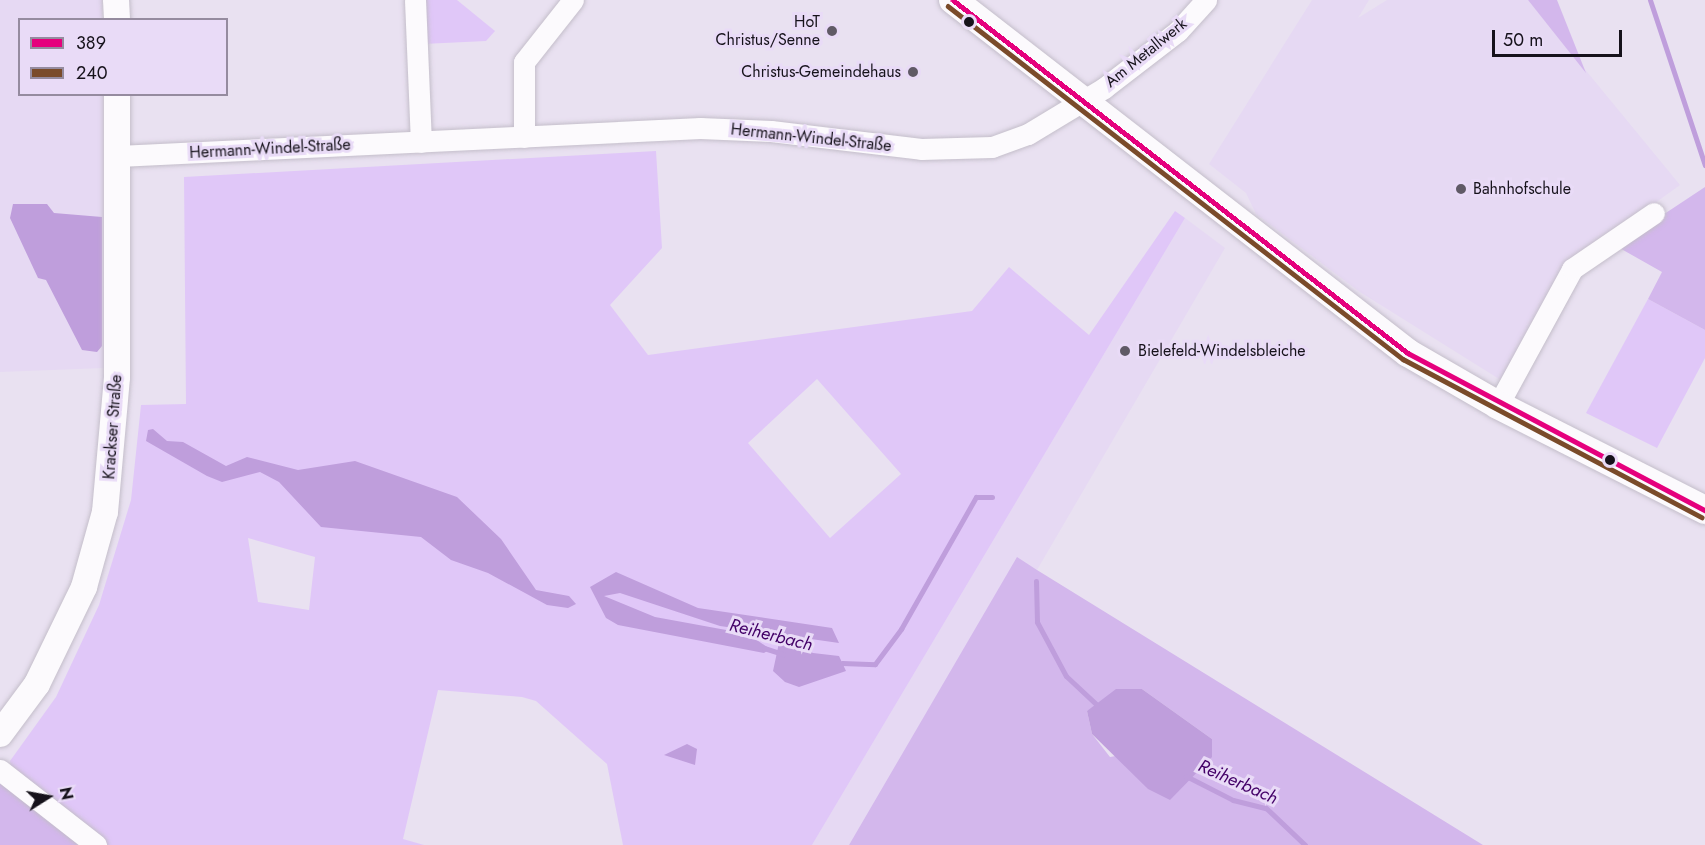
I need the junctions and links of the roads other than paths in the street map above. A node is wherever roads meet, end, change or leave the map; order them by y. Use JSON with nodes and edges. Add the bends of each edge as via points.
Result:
{"nodes":[{"id":1,"x":116,"y":0,"type":"edge"},
{"id":2,"x":415,"y":0,"type":"edge"},
{"id":3,"x":573,"y":0,"type":"edge"},
{"id":4,"x":953,"y":0,"type":"edge"},
{"id":5,"x":1206,"y":0,"type":"edge"},
{"id":6,"x":117,"y":18,"type":"edge"},
{"id":7,"x":117,"y":96,"type":"edge"},
{"id":8,"x":1082,"y":101,"type":"junction"},
{"id":9,"x":524,"y":137,"type":"junction"},
{"id":10,"x":421,"y":142,"type":"junction"},
{"id":11,"x":118,"y":156,"type":"junction"},
{"id":12,"x":1654,"y":213,"type":"dead end"},
{"id":13,"x":1498,"y":405,"type":"junction"},
{"id":14,"x":1705,"y":510,"type":"edge"},
{"id":15,"x":0,"y":734,"type":"edge"},
{"id":16,"x":0,"y":770,"type":"edge"},
{"id":17,"x":96,"y":845,"type":"edge"}],
"edges":[{"from":1,"to":6,"type":"street"},
{"from":2,"to":10,"type":"street"},
{"from":3,"to":9,"type":"street","via":[[524,62]]},
{"from":4,"to":8,"type":"main road"},
{"from":5,"to":8,"type":"street","name":"Am Metallwerk","via":[[1178,31]]},
{"from":7,"to":11,"type":"street","name":"Krackser Straße"},
{"from":8,"to":9,"type":"street","name":"Hermann-Windel-Straße","via":[[1009,142],[975,149],[911,148],[739,129]]},
{"from":8,"to":13,"type":"main road","via":[[1351,312]]},
{"from":9,"to":10,"type":"street","name":"Hermann-Windel-Straße"},
{"from":10,"to":11,"type":"street","name":"Hermann-Windel-Straße"},
{"from":11,"to":15,"type":"street","name":"Krackser Straße","via":[[116,418],[105,512],[78,598],[37,684]]},
{"from":12,"to":13,"type":"street","via":[[1572,269]]},
{"from":13,"to":14,"type":"main road"},
{"from":16,"to":17,"type":"street"}]}
